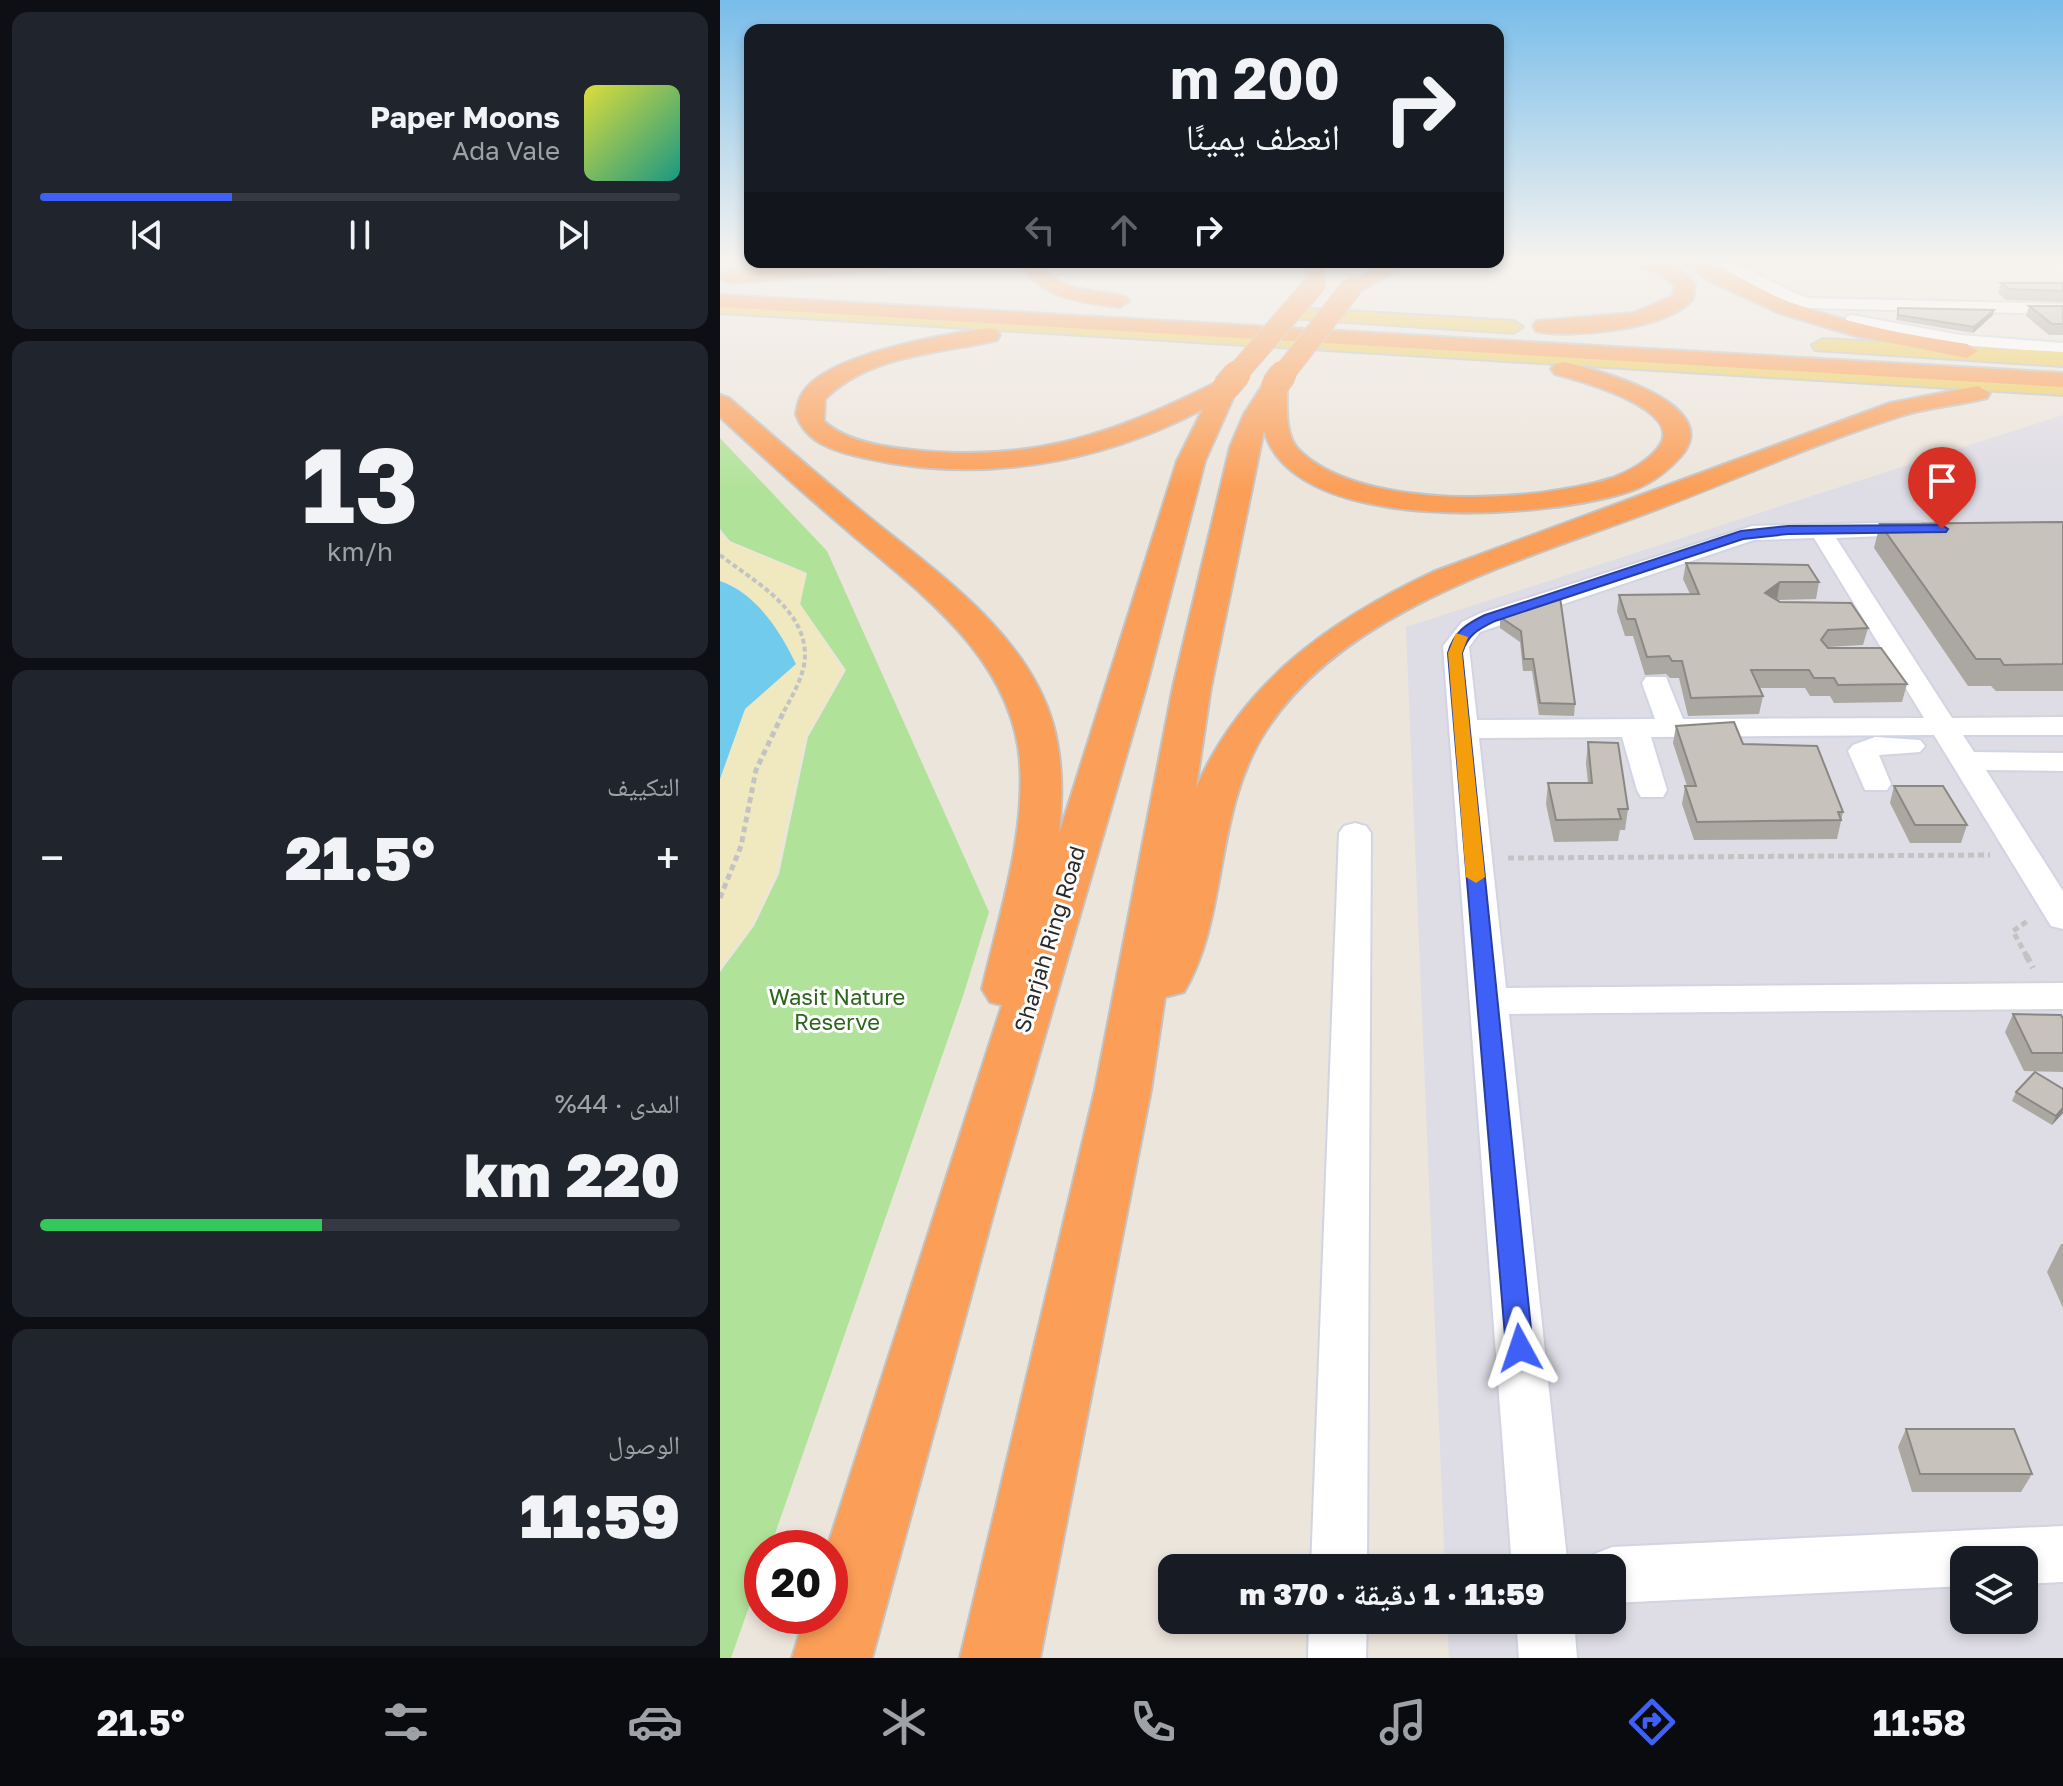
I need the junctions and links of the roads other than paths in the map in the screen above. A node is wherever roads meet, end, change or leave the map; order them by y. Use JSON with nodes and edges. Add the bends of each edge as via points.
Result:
{"nodes":[{"id":1,"x":976,"y":336,"type":"edge"},
{"id":2,"x":1186,"y":336,"type":"edge"},
{"id":3,"x":1280,"y":336,"type":"edge"},
{"id":4,"x":1302,"y":336,"type":"edge"},
{"id":5,"x":1436,"y":336,"type":"edge"},
{"id":6,"x":1476,"y":336,"type":"edge"},
{"id":7,"x":1810,"y":336,"type":"edge"},
{"id":8,"x":1950,"y":336,"type":"edge"},
{"id":9,"x":1955,"y":336,"type":"edge"},
{"id":10,"x":1963,"y":336,"type":"edge"},
{"id":11,"x":1990,"y":343,"type":"junction"},
{"id":12,"x":2063,"y":348,"type":"edge"},
{"id":13,"x":1397,"y":349,"type":"junction"},
{"id":14,"x":2063,"y":359,"type":"edge"},
{"id":15,"x":2063,"y":367,"type":"edge"},
{"id":16,"x":2063,"y":380,"type":"edge"},
{"id":17,"x":1251,"y":386,"type":"junction"},
{"id":18,"x":2063,"y":391,"type":"edge"},
{"id":19,"x":720,"y":403,"type":"edge"},
{"id":20,"x":1957,"y":529,"type":"edge"},
{"id":21,"x":1820,"y":530,"type":"junction"},
{"id":22,"x":1839,"y":609,"type":"edge"},
{"id":23,"x":1870,"y":609,"type":"junction"},
{"id":24,"x":1656,"y":683,"type":"dead end"},
{"id":25,"x":2063,"y":726,"type":"edge"},
{"id":26,"x":1634,"y":728,"type":"junction"},
{"id":27,"x":1672,"y":728,"type":"junction"},
{"id":28,"x":1462,"y":729,"type":"junction"},
{"id":29,"x":1957,"y":744,"type":"junction"},
{"id":30,"x":2063,"y":762,"type":"edge"},
{"id":31,"x":1876,"y":784,"type":"dead end"},
{"id":32,"x":1652,"y":790,"type":"dead end"},
{"id":33,"x":1355,"y":833,"type":"dead end"},
{"id":34,"x":2058,"y":903,"type":"edge"},
{"id":35,"x":2056,"y":996,"type":"edge"},
{"id":36,"x":1487,"y":1001,"type":"junction"},
{"id":37,"x":1123,"y":1090,"type":"junction"},
{"id":38,"x":968,"y":1197,"type":"junction"},
{"id":39,"x":1339,"y":1554,"type":"edge"},
{"id":40,"x":1539,"y":1554,"type":"edge"},
{"id":41,"x":2063,"y":1554,"type":"edge"},
{"id":42,"x":1626,"y":1574,"type":"edge"},
{"id":43,"x":1338,"y":1634,"type":"edge"},
{"id":44,"x":1546,"y":1634,"type":"edge"},
{"id":45,"x":832,"y":1658,"type":"edge"},
{"id":46,"x":1000,"y":1658,"type":"edge"},
{"id":47,"x":1337,"y":1658,"type":"edge"},
{"id":48,"x":1548,"y":1658,"type":"edge"}],
"edges":[{"from":1,"to":17,"type":"highway","via":[[905,350],[844,373],[823,386],[811,401],[809,414],[819,431],[877,453],[992,459],[1126,435]]},
{"from":2,"to":13,"type":"main road"},
{"from":3,"to":17,"type":"highway","name":"Sharjah Ring Road","bridge":true},
{"from":4,"to":17,"type":"highway","name":"Sharjah Ring Road","bridge":true},
{"from":5,"to":16,"type":"highway"},
{"from":6,"to":15,"type":"highway"},
{"from":7,"to":11,"type":"main road"},
{"from":8,"to":11,"type":"highway"},
{"from":9,"to":11,"type":"lane"},
{"from":10,"to":11,"type":"lane"},
{"from":11,"to":12,"type":"lane"},
{"from":11,"to":14,"type":"main road"},
{"from":13,"to":17,"type":"highway","via":[[1555,368],[1610,382],[1652,401],[1675,425],[1677,438],[1655,468],[1596,493],[1501,506],[1399,499],[1341,483],[1291,458]]},
{"from":13,"to":18,"type":"main road"},
{"from":17,"to":37,"type":"highway","name":"Sharjah Ring Road","via":[[1257,414],[1244,447],[1195,672]]},
{"from":17,"to":38,"type":"highway","name":"Sharjah Ring Road","via":[[1191,461],[1127,688]]},
{"from":18,"to":37,"type":"highway","via":[[1991,392],[1899,408],[1445,579],[1374,614],[1306,662],[1251,723],[1213,797],[1171,969]]},
{"from":19,"to":38,"type":"highway","via":[[952,604],[1002,663],[1026,706],[1040,759],[1039,821]]},
{"from":20,"to":21,"type":"lane"},
{"from":21,"to":23,"type":"lane","via":[[1829,566]]},
{"from":21,"to":28,"type":"lane","via":[[1741,535],[1480,622],[1456,646]]},
{"from":22,"to":23,"type":"lane"},
{"from":23,"to":29,"type":"lane","via":[[1886,655]]},
{"from":24,"to":27,"type":"lane"},
{"from":25,"to":29,"type":"lane"},
{"from":26,"to":27,"type":"lane"},
{"from":26,"to":28,"type":"lane"},
{"from":26,"to":32,"type":"lane"},
{"from":27,"to":29,"type":"lane"},
{"from":28,"to":36,"type":"lane"},
{"from":29,"to":30,"type":"lane"},
{"from":29,"to":31,"type":"lane","via":[[1867,748],[1861,755]]},
{"from":29,"to":34,"type":"lane"},
{"from":33,"to":39,"type":"lane"},
{"from":35,"to":36,"type":"lane"},
{"from":36,"to":40,"type":"lane"},
{"from":37,"to":46,"type":"highway","name":"Sharjah Ring Road"},
{"from":38,"to":45,"type":"highway","name":"Sharjah Ring Road"},
{"from":41,"to":42,"type":"lane"},
{"from":43,"to":47,"type":"lane"},
{"from":44,"to":48,"type":"lane"}]}
